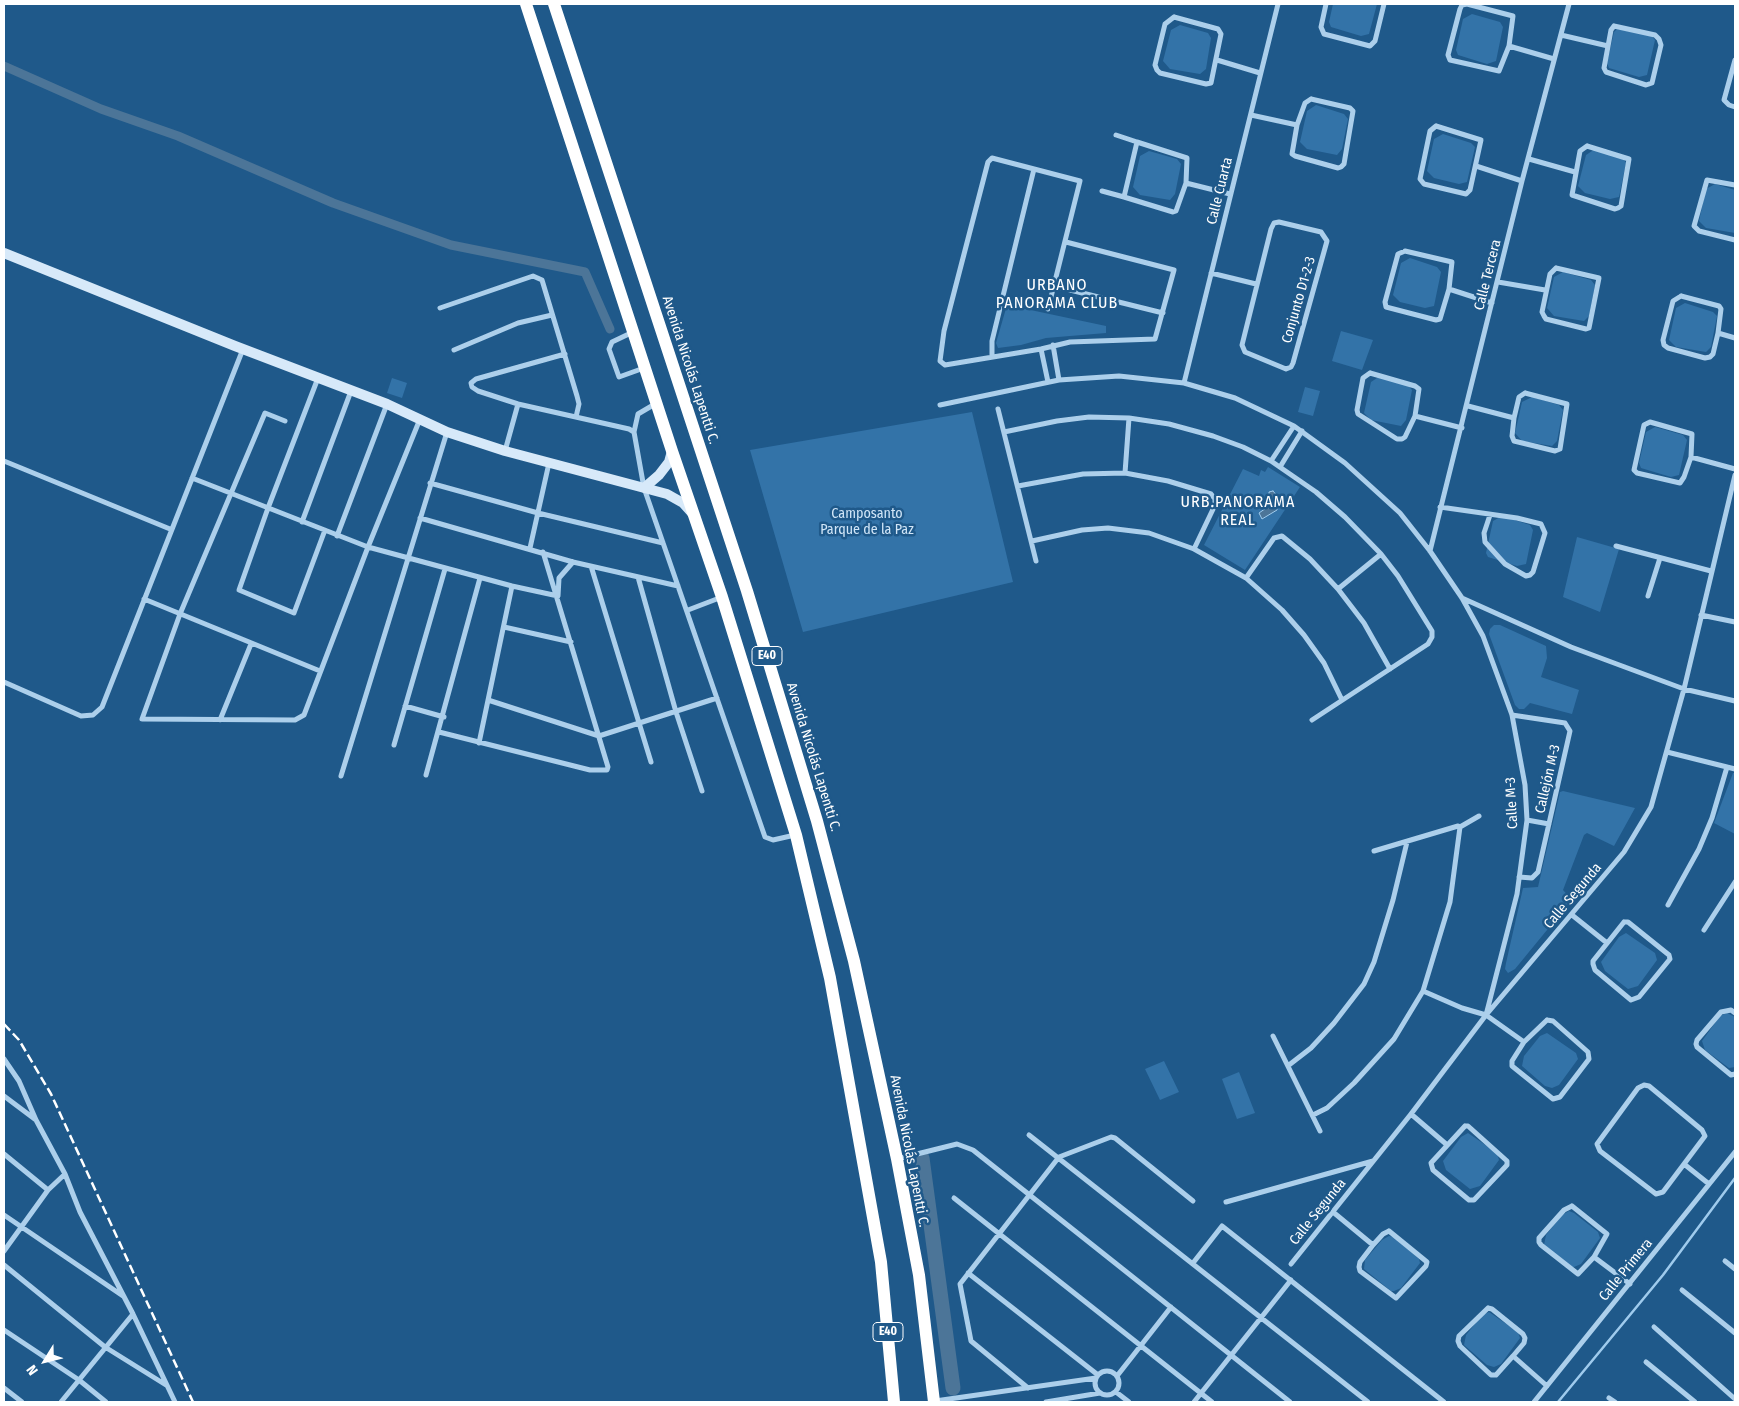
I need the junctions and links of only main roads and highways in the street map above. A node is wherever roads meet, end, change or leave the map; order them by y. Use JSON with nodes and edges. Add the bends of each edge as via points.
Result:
{"nodes":[{"id":1,"x":526,"y":4,"type":"edge"},
{"id":2,"x":554,"y":4,"type":"edge"},
{"id":3,"x":562,"y":4,"type":"edge"},
{"id":4,"x":570,"y":51,"type":"junction"},
{"id":5,"x":888,"y":1337,"type":"junction"},
{"id":6,"x":890,"y":1402,"type":"edge"},
{"id":7,"x":894,"y":1402,"type":"edge"},
{"id":8,"x":934,"y":1402,"type":"edge"}],
"edges":[{"from":1,"to":5,"type":"highway","number":"E40","via":[[722,597],[796,835],[830,978],[880,1262]]},
{"from":2,"to":4,"type":"highway","number":"E40"},
{"from":3,"to":4,"type":"highway"},
{"from":4,"to":8,"type":"highway","name":"Avenida Nicolás Lapentti C.","number":"E40","via":[[747,591],[818,821],[854,961],[897,1159],[918,1275]]},
{"from":5,"to":6,"type":"highway"},
{"from":5,"to":7,"type":"highway","number":"E40"}]}
